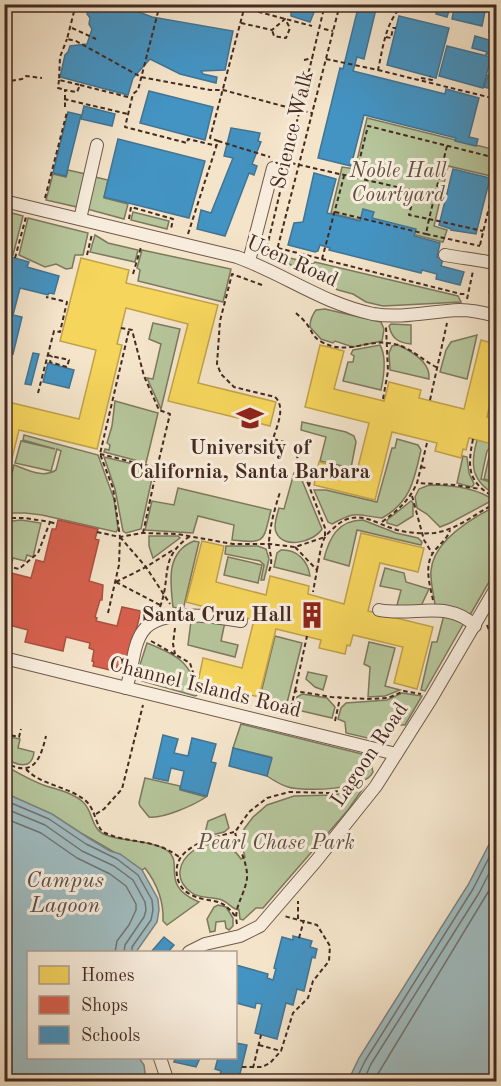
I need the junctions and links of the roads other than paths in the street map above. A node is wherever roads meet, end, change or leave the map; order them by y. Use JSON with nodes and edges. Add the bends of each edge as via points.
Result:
{"nodes":[{"id":1,"x":97,"y":145,"type":"dead end"},
{"id":2,"x":274,"y":163,"type":"road end"},
{"id":3,"x":4,"y":201,"type":"edge"},
{"id":4,"x":80,"y":219,"type":"junction"},
{"id":5,"x":446,"y":255,"type":"dead end"},
{"id":6,"x":249,"y":261,"type":"junction"},
{"id":7,"x":488,"y":262,"type":"dead end"},
{"id":8,"x":496,"y":316,"type":"edge"},
{"id":9,"x":496,"y":588,"type":"edge"},
{"id":10,"x":379,"y":610,"type":"dead end"},
{"id":11,"x":241,"y":621,"type":"dead end"},
{"id":12,"x":475,"y":626,"type":"junction"},
{"id":13,"x":4,"y":658,"type":"edge"},
{"id":14,"x":126,"y":688,"type":"junction"},
{"id":15,"x":396,"y":754,"type":"junction"},
{"id":16,"x":191,"y":951,"type":"edge"},
{"id":17,"x":160,"y":1059,"type":"edge"},
{"id":18,"x":168,"y":1082,"type":"edge"}],
"edges":[{"from":1,"to":4,"type":"street"},
{"from":2,"to":6,"type":"street"},
{"from":3,"to":4,"type":"street","name":"Ucen Road"},
{"from":4,"to":6,"type":"street","name":"Ucen Road"},
{"from":5,"to":7,"type":"street"},
{"from":6,"to":8,"type":"street","name":"Ucen Road","via":[[268,264],[326,299],[349,308],[386,316],[448,311]]},
{"from":9,"to":12,"type":"street","name":"Lagoon Road"},
{"from":10,"to":12,"type":"street","via":[[459,614]]},
{"from":11,"to":14,"type":"street","via":[[192,615],[156,621],[141,636]]},
{"from":12,"to":15,"type":"street","name":"Lagoon Road"},
{"from":13,"to":14,"type":"street","name":"Channel Islands Road"},
{"from":14,"to":15,"type":"street","name":"Channel Islands Road"},
{"from":15,"to":16,"type":"street","name":"Lagoon Road","via":[[376,786],[260,926]]},
{"from":17,"to":18,"type":"street"}]}
